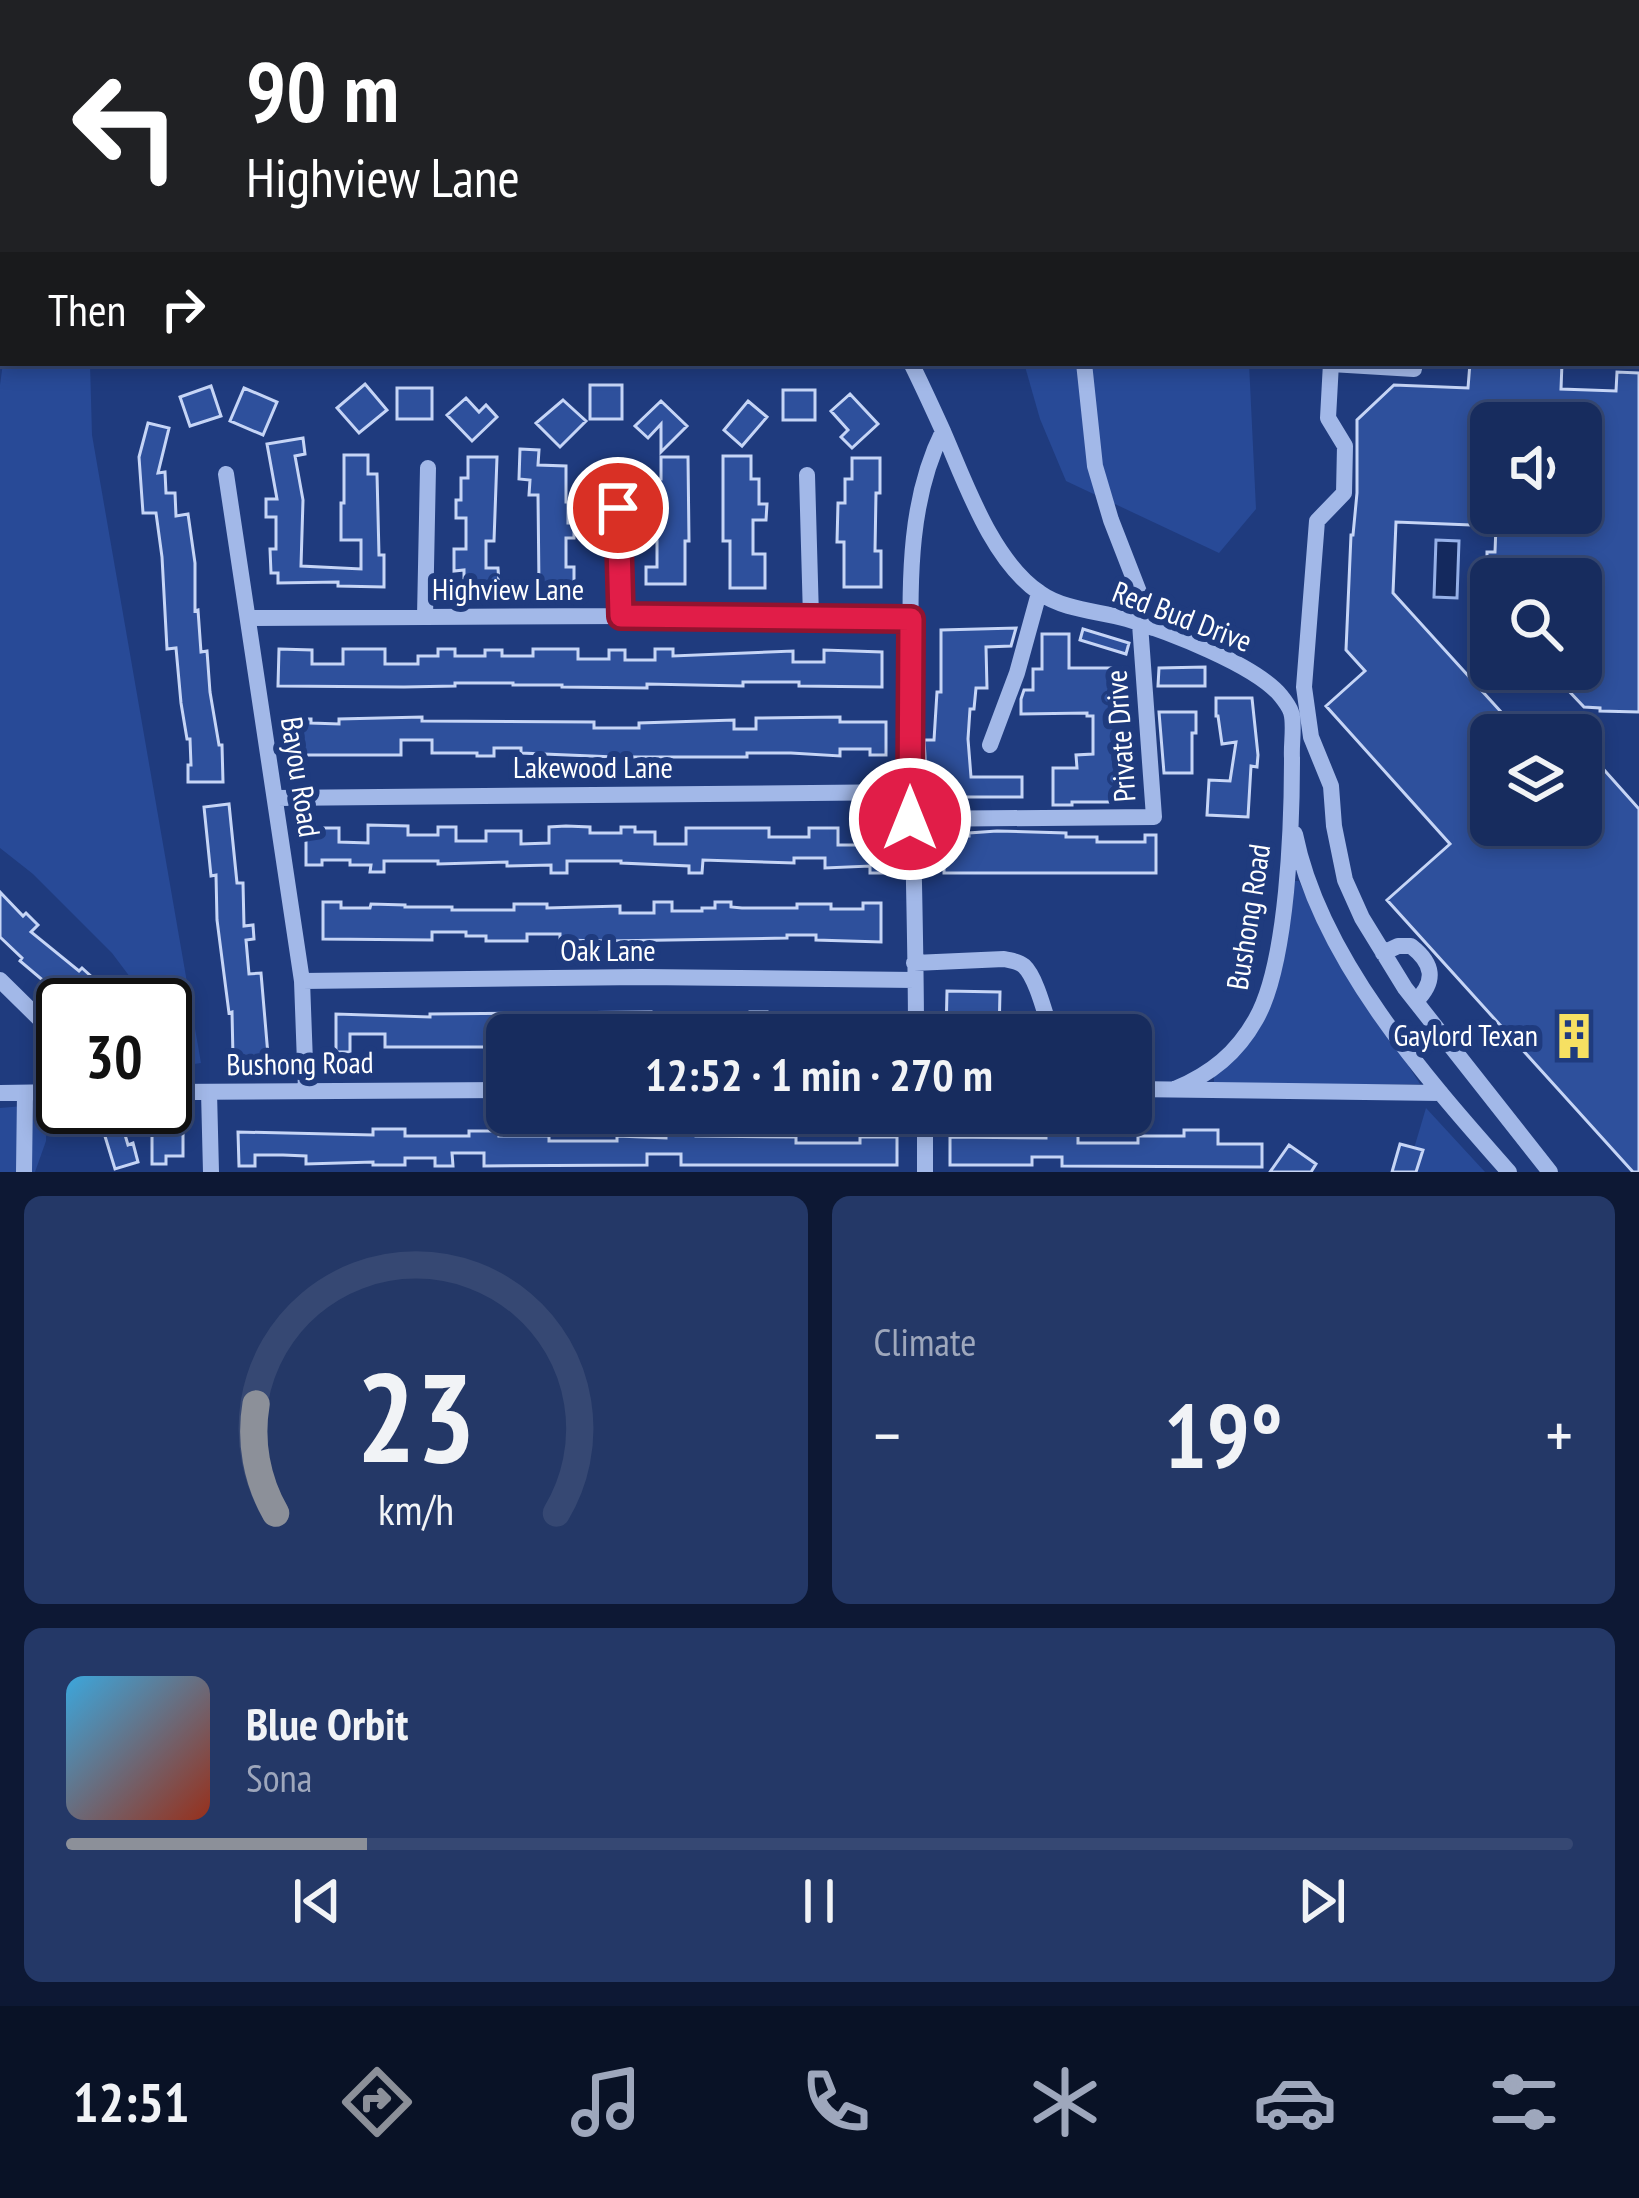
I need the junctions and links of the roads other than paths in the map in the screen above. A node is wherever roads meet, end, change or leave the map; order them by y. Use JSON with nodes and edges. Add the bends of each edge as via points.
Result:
{"nodes":[{"id":1,"x":912,"y":366,"type":"edge"},
{"id":2,"x":1084,"y":366,"type":"edge"},
{"id":3,"x":1331,"y":366,"type":"edge"},
{"id":4,"x":1364,"y":366,"type":"edge"},
{"id":5,"x":1414,"y":369,"type":"dead end"},
{"id":6,"x":943,"y":430,"type":"junction"},
{"id":7,"x":428,"y":469,"type":"dead end"},
{"id":8,"x":617,"y":472,"type":"dead end"},
{"id":9,"x":226,"y":474,"type":"dead end"},
{"id":10,"x":806,"y":475,"type":"dead end"},
{"id":11,"x":1039,"y":592,"type":"junction"},
{"id":12,"x":621,"y":616,"type":"junction"},
{"id":13,"x":425,"y":617,"type":"junction"},
{"id":14,"x":811,"y":617,"type":"junction"},
{"id":15,"x":248,"y":618,"type":"junction"},
{"id":16,"x":911,"y":619,"type":"junction"},
{"id":17,"x":1146,"y":626,"type":"junction"},
{"id":18,"x":1291,"y":712,"type":"joint"},
{"id":19,"x":990,"y":745,"type":"dead end"},
{"id":20,"x":910,"y":792,"type":"junction"},
{"id":21,"x":276,"y":798,"type":"junction"},
{"id":22,"x":1292,"y":816,"type":"junction"},
{"id":23,"x":910,"y":819,"type":"junction"},
{"id":24,"x":1383,"y":953,"type":"junction"},
{"id":25,"x":914,"y":971,"type":"junction"},
{"id":26,"x":0,"y":980,"type":"edge"},
{"id":27,"x":302,"y":981,"type":"junction"},
{"id":28,"x":1415,"y":1001,"type":"junction"},
{"id":29,"x":915,"y":1014,"type":"edge"},
{"id":30,"x":1045,"y":1014,"type":"edge"},
{"id":31,"x":36,"y":1015,"type":"edge"},
{"id":32,"x":1152,"y":1089,"type":"edge"},
{"id":33,"x":1175,"y":1089,"type":"junction"},
{"id":34,"x":306,"y":1090,"type":"junction"},
{"id":35,"x":486,"y":1090,"type":"edge"},
{"id":36,"x":192,"y":1092,"type":"edge"},
{"id":37,"x":209,"y":1092,"type":"junction"},
{"id":38,"x":0,"y":1093,"type":"edge"},
{"id":39,"x":25,"y":1093,"type":"junction"},
{"id":40,"x":36,"y":1093,"type":"edge"},
{"id":41,"x":1441,"y":1093,"type":"junction"},
{"id":42,"x":925,"y":1134,"type":"edge"},
{"id":43,"x":24,"y":1172,"type":"edge"},
{"id":44,"x":211,"y":1172,"type":"edge"},
{"id":45,"x":925,"y":1172,"type":"edge"},
{"id":46,"x":1509,"y":1172,"type":"edge"},
{"id":47,"x":1550,"y":1172,"type":"edge"}],
"edges":[{"from":1,"to":6,"type":"street","name":"Red Bud Drive"},
{"from":2,"to":17,"type":"street","via":[[1095,466]]},
{"from":3,"to":24,"type":"street","via":[[1328,418],[1345,446],[1344,494],[1317,520],[1304,687],[1345,880]]},
{"from":4,"to":5,"type":"street"},
{"from":6,"to":11,"type":"street","name":"Red Bud Drive","via":[[992,537]]},
{"from":6,"to":16,"type":"street","via":[[916,507]]},
{"from":7,"to":13,"type":"street"},
{"from":8,"to":12,"type":"street"},
{"from":9,"to":15,"type":"street","name":"Bayou Road"},
{"from":10,"to":14,"type":"street"},
{"from":11,"to":17,"type":"street","name":"Red Bud Drive"},
{"from":11,"to":19,"type":"street"},
{"from":12,"to":13,"type":"street","name":"Highview Lane"},
{"from":12,"to":14,"type":"street","name":"Highview Lane"},
{"from":13,"to":15,"type":"street","name":"Highview Lane"},
{"from":14,"to":16,"type":"street","name":"Highview Lane"},
{"from":15,"to":21,"type":"street","name":"Bayou Road"},
{"from":16,"to":20,"type":"street"},
{"from":17,"to":18,"type":"street","name":"Red Bud Drive","via":[[1265,680]]},
{"from":17,"to":23,"type":"street","name":"Private Drive","via":[[1154,817]]},
{"from":18,"to":22,"type":"street","name":"Bushong Road"},
{"from":20,"to":21,"type":"street","name":"Lakewood Lane"},
{"from":20,"to":23,"type":"street"},
{"from":21,"to":27,"type":"street","name":"Bayou Road"},
{"from":22,"to":33,"type":"street","name":"Bushong Road","via":[[1274,968],[1256,1020],[1228,1057]]},
{"from":22,"to":41,"type":"street","via":[[1306,874],[1340,952]]},
{"from":23,"to":25,"type":"street"},
{"from":24,"to":28,"type":"street"},
{"from":24,"to":28,"type":"street","via":[[1411,946],[1425,960],[1430,982]]},
{"from":25,"to":27,"type":"street","name":"Oak Lane"},
{"from":25,"to":29,"type":"street"},
{"from":25,"to":30,"type":"street","name":"Oak Lane","via":[[1018,962]]},
{"from":26,"to":31,"type":"street"},
{"from":27,"to":34,"type":"street","name":"Bayou Road"},
{"from":28,"to":47,"type":"street"},
{"from":32,"to":33,"type":"street"},
{"from":33,"to":41,"type":"street"},
{"from":34,"to":35,"type":"street","name":"Bushong Road"},
{"from":34,"to":37,"type":"street","name":"Bushong Road"},
{"from":36,"to":37,"type":"street","name":"Bushong Road"},
{"from":37,"to":44,"type":"street"},
{"from":38,"to":39,"type":"street"},
{"from":39,"to":40,"type":"street"},
{"from":39,"to":43,"type":"street"},
{"from":41,"to":46,"type":"street"},
{"from":42,"to":45,"type":"street"}]}
